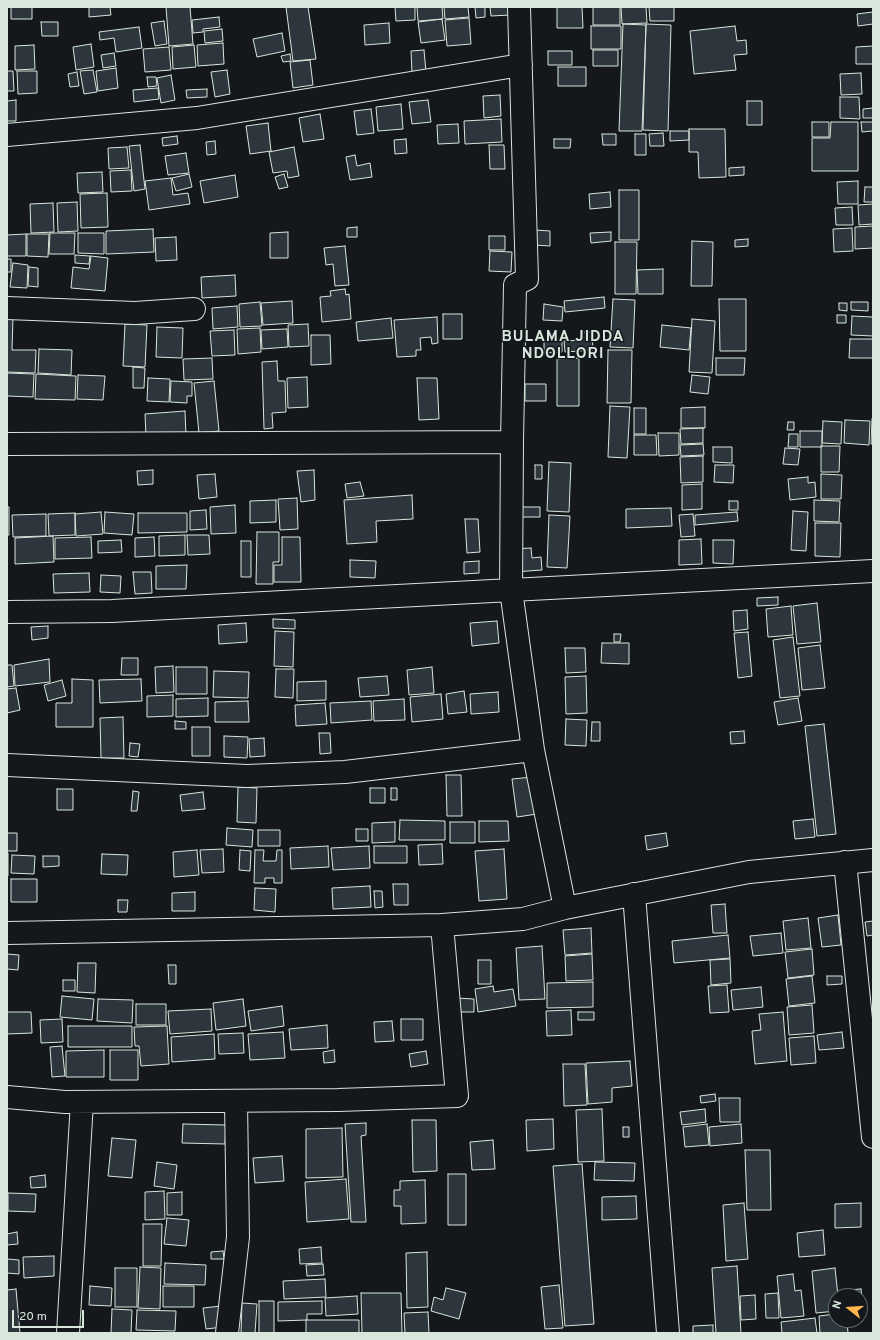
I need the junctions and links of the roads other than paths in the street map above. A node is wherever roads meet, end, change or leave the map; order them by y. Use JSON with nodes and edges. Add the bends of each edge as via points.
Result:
{"nodes":[{"id":1,"x":519,"y":7,"type":"edge"},
{"id":2,"x":521,"y":65,"type":"junction"},
{"id":3,"x":7,"y":135,"type":"edge"},
{"id":4,"x":7,"y":308,"type":"edge"},
{"id":5,"x":194,"y":309,"type":"dead end"},
{"id":6,"x":512,"y":442,"type":"junction"},
{"id":7,"x":7,"y":444,"type":"edge"},
{"id":8,"x":873,"y":571,"type":"edge"},
{"id":9,"x":512,"y":590,"type":"junction"},
{"id":10,"x":7,"y":612,"type":"edge"},
{"id":11,"x":533,"y":750,"type":"junction"},
{"id":12,"x":7,"y":765,"type":"edge"},
{"id":13,"x":873,"y":860,"type":"edge"},
{"id":14,"x":845,"y":862,"type":"junction"},
{"id":15,"x":634,"y":894,"type":"junction"},
{"id":16,"x":565,"y":908,"type":"junction"},
{"id":17,"x":442,"y":925,"type":"junction"},
{"id":18,"x":7,"y":933,"type":"edge"},
{"id":19,"x":7,"y":1097,"type":"edge"},
{"id":20,"x":236,"y":1101,"type":"junction"},
{"id":21,"x":82,"y":1102,"type":"junction"},
{"id":22,"x":873,"y":1137,"type":"edge"},
{"id":23,"x":68,"y":1333,"type":"edge"},
{"id":24,"x":227,"y":1333,"type":"edge"},
{"id":25,"x":668,"y":1333,"type":"edge"}],
"edges":[{"from":1,"to":2,"type":"street"},
{"from":2,"to":3,"type":"street","via":[[197,118]]},
{"from":2,"to":6,"type":"street","via":[[527,279],[515,285]]},
{"from":4,"to":5,"type":"street","via":[[134,313]]},
{"from":6,"to":7,"type":"street"},
{"from":6,"to":9,"type":"street"},
{"from":8,"to":9,"type":"street"},
{"from":9,"to":10,"type":"street","via":[[112,611]]},
{"from":9,"to":11,"type":"street"},
{"from":11,"to":12,"type":"street","via":[[345,772],[247,776]]},
{"from":11,"to":16,"type":"street"},
{"from":13,"to":14,"type":"street"},
{"from":14,"to":15,"type":"street","via":[[749,872]]},
{"from":14,"to":22,"type":"street"},
{"from":15,"to":16,"type":"street"},
{"from":15,"to":25,"type":"street"},
{"from":16,"to":17,"type":"street","via":[[523,919]]},
{"from":17,"to":18,"type":"street"},
{"from":17,"to":20,"type":"street","via":[[457,1096]]},
{"from":19,"to":21,"type":"street"},
{"from":20,"to":21,"type":"street"},
{"from":20,"to":24,"type":"street","via":[[238,1238]]},
{"from":21,"to":23,"type":"street"}]}
